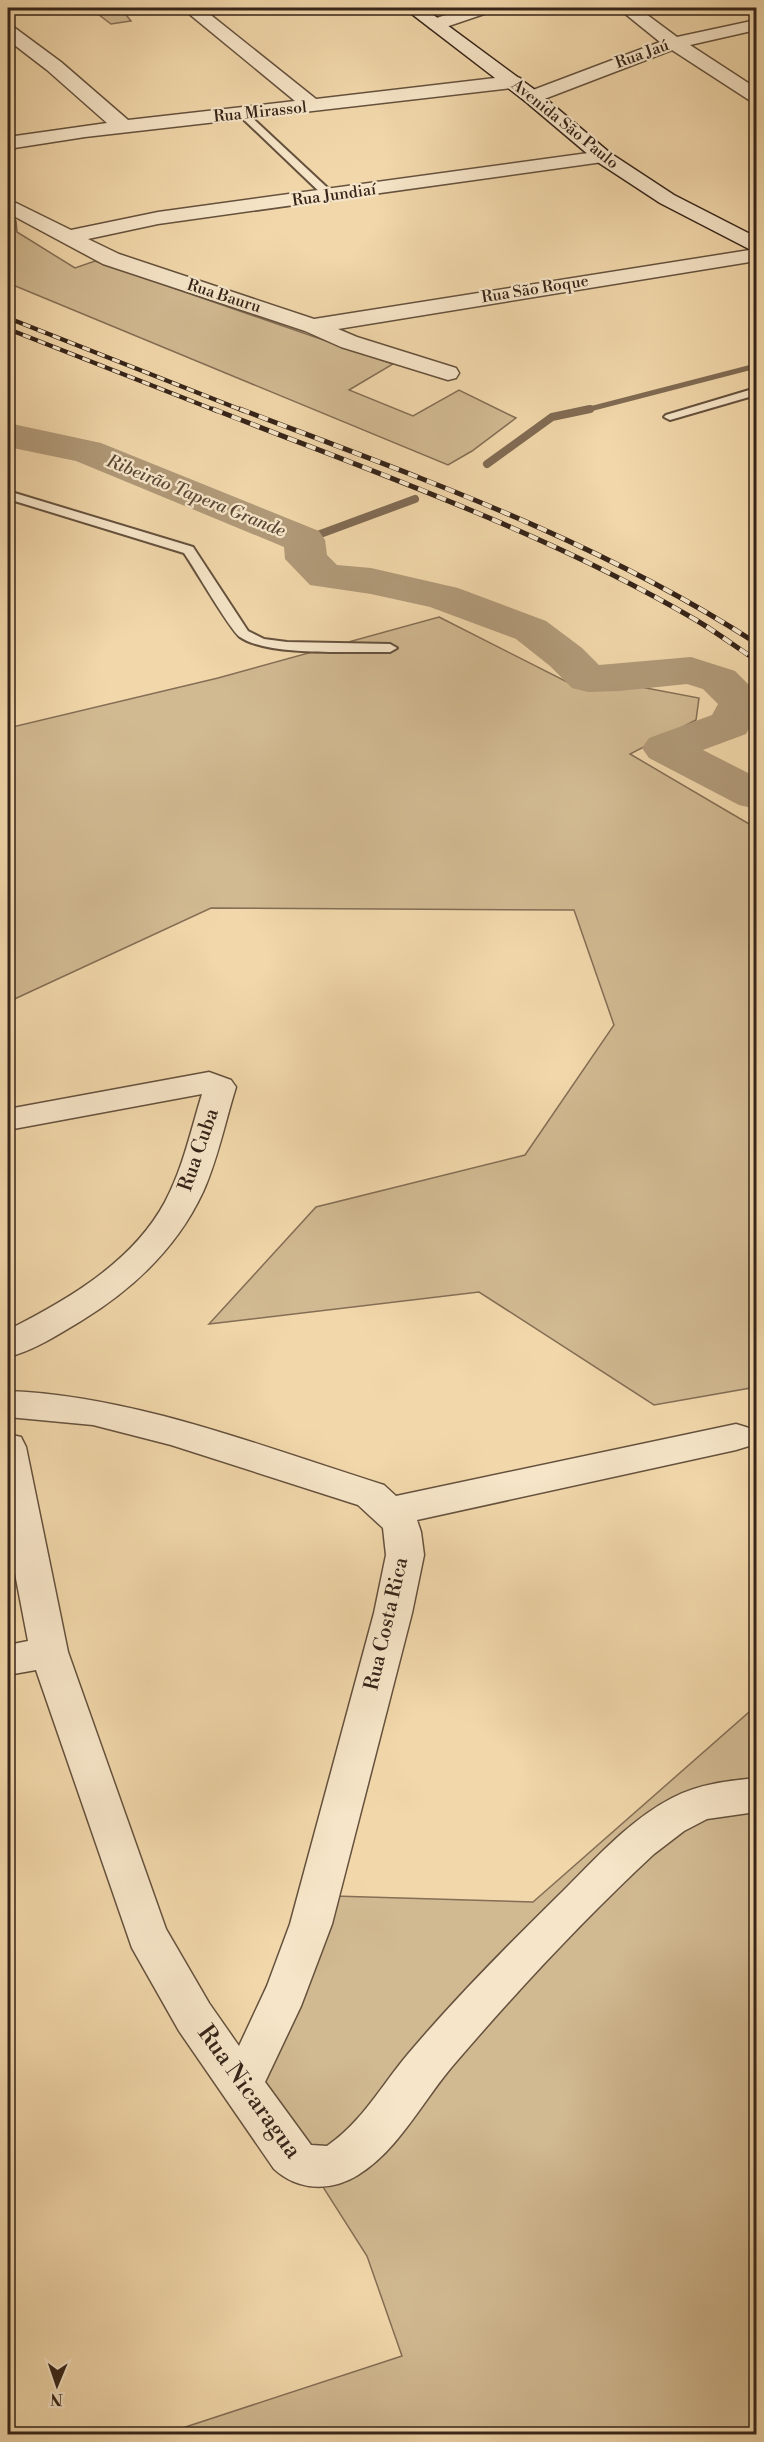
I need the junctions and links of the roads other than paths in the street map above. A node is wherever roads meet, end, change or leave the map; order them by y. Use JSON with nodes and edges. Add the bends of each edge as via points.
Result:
{"nodes":[{"id":1,"x":191,"y":8,"type":"edge"},
{"id":2,"x":413,"y":8,"type":"edge"},
{"id":3,"x":484,"y":8,"type":"edge"},
{"id":4,"x":627,"y":8,"type":"edge"},
{"id":5,"x":437,"y":24,"type":"junction"},
{"id":6,"x":756,"y":25,"type":"edge"},
{"id":7,"x":8,"y":32,"type":"edge"},
{"id":8,"x":674,"y":43,"type":"junction"},
{"id":9,"x":513,"y":81,"type":"junction"},
{"id":10,"x":756,"y":96,"type":"edge"},
{"id":11,"x":532,"y":97,"type":"junction"},
{"id":12,"x":313,"y":106,"type":"junction"},
{"id":13,"x":243,"y":114,"type":"junction"},
{"id":14,"x":124,"y":127,"type":"junction"},
{"id":15,"x":8,"y":143,"type":"edge"},
{"id":16,"x":603,"y":158,"type":"junction"},
{"id":17,"x":330,"y":196,"type":"junction"},
{"id":18,"x":8,"y":205,"type":"edge"},
{"id":19,"x":66,"y":237,"type":"junction"},
{"id":20,"x":756,"y":245,"type":"edge"},
{"id":21,"x":756,"y":255,"type":"edge"},
{"id":22,"x":313,"y":326,"type":"junction"},
{"id":23,"x":447,"y":373,"type":"dead end"},
{"id":24,"x":756,"y":392,"type":"edge"},
{"id":25,"x":670,"y":417,"type":"dead end"},
{"id":26,"x":8,"y":495,"type":"edge"},
{"id":27,"x":390,"y":648,"type":"dead end"},
{"id":28,"x":8,"y":1119,"type":"edge"},
{"id":29,"x":8,"y":1345,"type":"edge"},
{"id":30,"x":8,"y":1404,"type":"edge"},
{"id":31,"x":736,"y":1437,"type":"dead end"},
{"id":32,"x":8,"y":1447,"type":"edge"},
{"id":33,"x":391,"y":1511,"type":"junction"},
{"id":34,"x":49,"y":1652,"type":"junction"},
{"id":35,"x":8,"y":1660,"type":"edge"},
{"id":36,"x":756,"y":1796,"type":"edge"},
{"id":37,"x":241,"y":2085,"type":"junction"}],
"edges":[{"from":1,"to":12,"type":"street"},
{"from":2,"to":5,"type":"street","name":"Avenida São Paulo"},
{"from":3,"to":5,"type":"street"},
{"from":4,"to":8,"type":"street"},
{"from":5,"to":9,"type":"street","name":"Avenida São Paulo"},
{"from":6,"to":8,"type":"street","name":"Rua Jaú"},
{"from":7,"to":14,"type":"street"},
{"from":8,"to":10,"type":"street"},
{"from":8,"to":11,"type":"street","name":"Rua Jaú"},
{"from":9,"to":11,"type":"street","name":"Avenida São Paulo"},
{"from":9,"to":12,"type":"street","name":"Rua Mirassol"},
{"from":11,"to":16,"type":"street","name":"Avenida São Paulo"},
{"from":12,"to":13,"type":"street","name":"Rua Mirassol"},
{"from":13,"to":14,"type":"street","name":"Rua Mirassol"},
{"from":13,"to":17,"type":"lane"},
{"from":14,"to":15,"type":"street","name":"Rua Mirassol"},
{"from":16,"to":17,"type":"street","name":"Rua Jundiaí"},
{"from":16,"to":20,"type":"street","name":"Avenida São Paulo","via":[[667,199]]},
{"from":17,"to":19,"type":"street","name":"Rua Jundiaí","via":[[158,218]]},
{"from":18,"to":19,"type":"street","name":"Rua Bauru"},
{"from":19,"to":22,"type":"street","name":"Rua Bauru","via":[[111,259]]},
{"from":21,"to":22,"type":"street","name":"Rua São Roque"},
{"from":22,"to":23,"type":"street","name":"Rua Bauru","via":[[349,342]]},
{"from":24,"to":25,"type":"lane"},
{"from":26,"to":27,"type":"lane","via":[[189,550],[243,634],[261,642]]},
{"from":28,"to":29,"type":"street","name":"Rua Cuba","via":[[209,1082],[220,1087],[195,1171],[180,1205],[144,1254],[102,1292]]},
{"from":30,"to":33,"type":"street","name":"Rua Costa Rica","via":[[61,1406],[145,1423],[370,1495]]},
{"from":31,"to":33,"type":"street"},
{"from":32,"to":34,"type":"street","name":"Rua Nicaragua"},
{"from":33,"to":37,"type":"street","name":"Rua Costa Rica","via":[[403,1532],[405,1555],[352,1774],[299,1961]]},
{"from":34,"to":35,"type":"street"},
{"from":34,"to":37,"type":"street","name":"Rua Nicaragua","via":[[147,1935],[194,2017]]},
{"from":36,"to":37,"type":"street","name":"Rua Nicaragua","via":[[704,1802],[658,1827],[479,2005],[421,2071],[380,2126],[343,2160],[311,2167],[294,2160]]}]}
